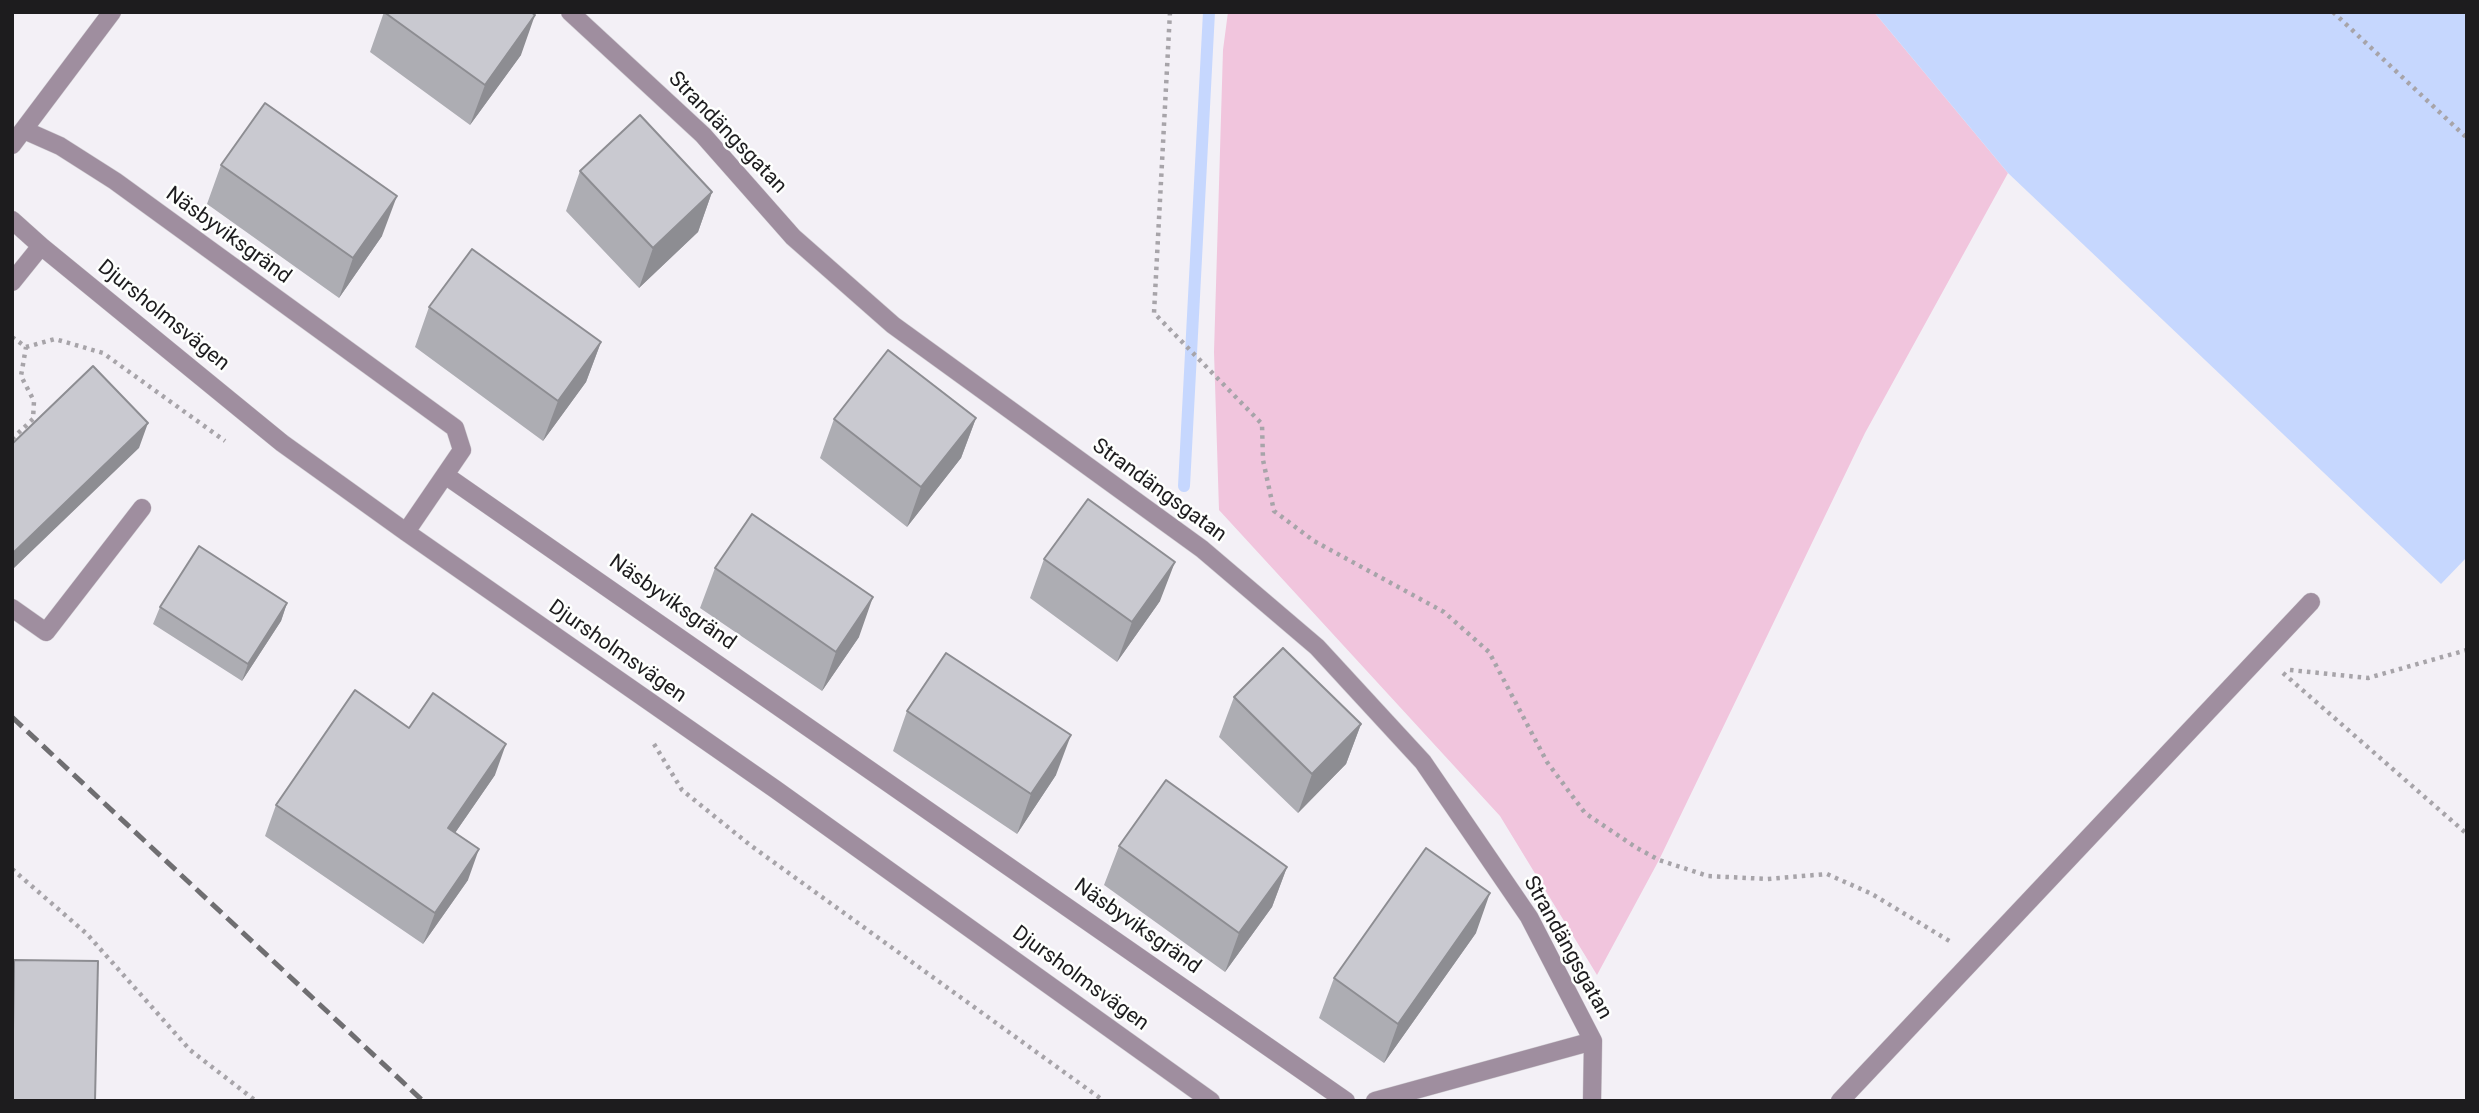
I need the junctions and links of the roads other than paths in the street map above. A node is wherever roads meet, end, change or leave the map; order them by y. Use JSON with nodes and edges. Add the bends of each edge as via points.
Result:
{"nodes":[{"id":1,"x":112,"y":12,"type":"edge"},
{"id":2,"x":570,"y":12,"type":"edge"},
{"id":3,"x":24,"y":130,"type":"junction"},
{"id":4,"x":12,"y":145,"type":"edge"},
{"id":5,"x":12,"y":220,"type":"edge"},
{"id":6,"x":41,"y":246,"type":"junction"},
{"id":7,"x":12,"y":282,"type":"edge"},
{"id":8,"x":445,"y":475,"type":"junction"},
{"id":9,"x":142,"y":508,"type":"dead end"},
{"id":10,"x":406,"y":532,"type":"junction"},
{"id":11,"x":2311,"y":603,"type":"dead end"},
{"id":12,"x":12,"y":608,"type":"edge"},
{"id":13,"x":1593,"y":1041,"type":"junction"},
{"id":14,"x":1212,"y":1101,"type":"edge"},
{"id":15,"x":1346,"y":1101,"type":"edge"},
{"id":16,"x":1375,"y":1101,"type":"edge"},
{"id":17,"x":1592,"y":1101,"type":"edge"},
{"id":18,"x":1840,"y":1101,"type":"edge"}],
"edges":[{"from":1,"to":3,"type":"street"},
{"from":2,"to":13,"type":"street","name":"Strandängsgatan","via":[[703,135],[793,237],[893,325],[1202,549],[1317,647],[1423,762],[1529,917]]},
{"from":3,"to":4,"type":"street"},
{"from":3,"to":8,"type":"street","name":"Näsbyviksgränd","via":[[60,146],[115,181],[455,428],[462,450]]},
{"from":5,"to":6,"type":"street","name":"Djursholmsvägen"},
{"from":6,"to":7,"type":"street"},
{"from":6,"to":10,"type":"street","name":"Djursholmsvägen","via":[[282,443]]},
{"from":8,"to":10,"type":"street"},
{"from":8,"to":15,"type":"street","name":"Näsbyviksgränd"},
{"from":9,"to":12,"type":"street","via":[[46,632]]},
{"from":10,"to":14,"type":"street","name":"Djursholmsvägen"},
{"from":11,"to":18,"type":"street"},
{"from":13,"to":16,"type":"street"},
{"from":13,"to":17,"type":"street","name":"Strandängsgatan"}]}
